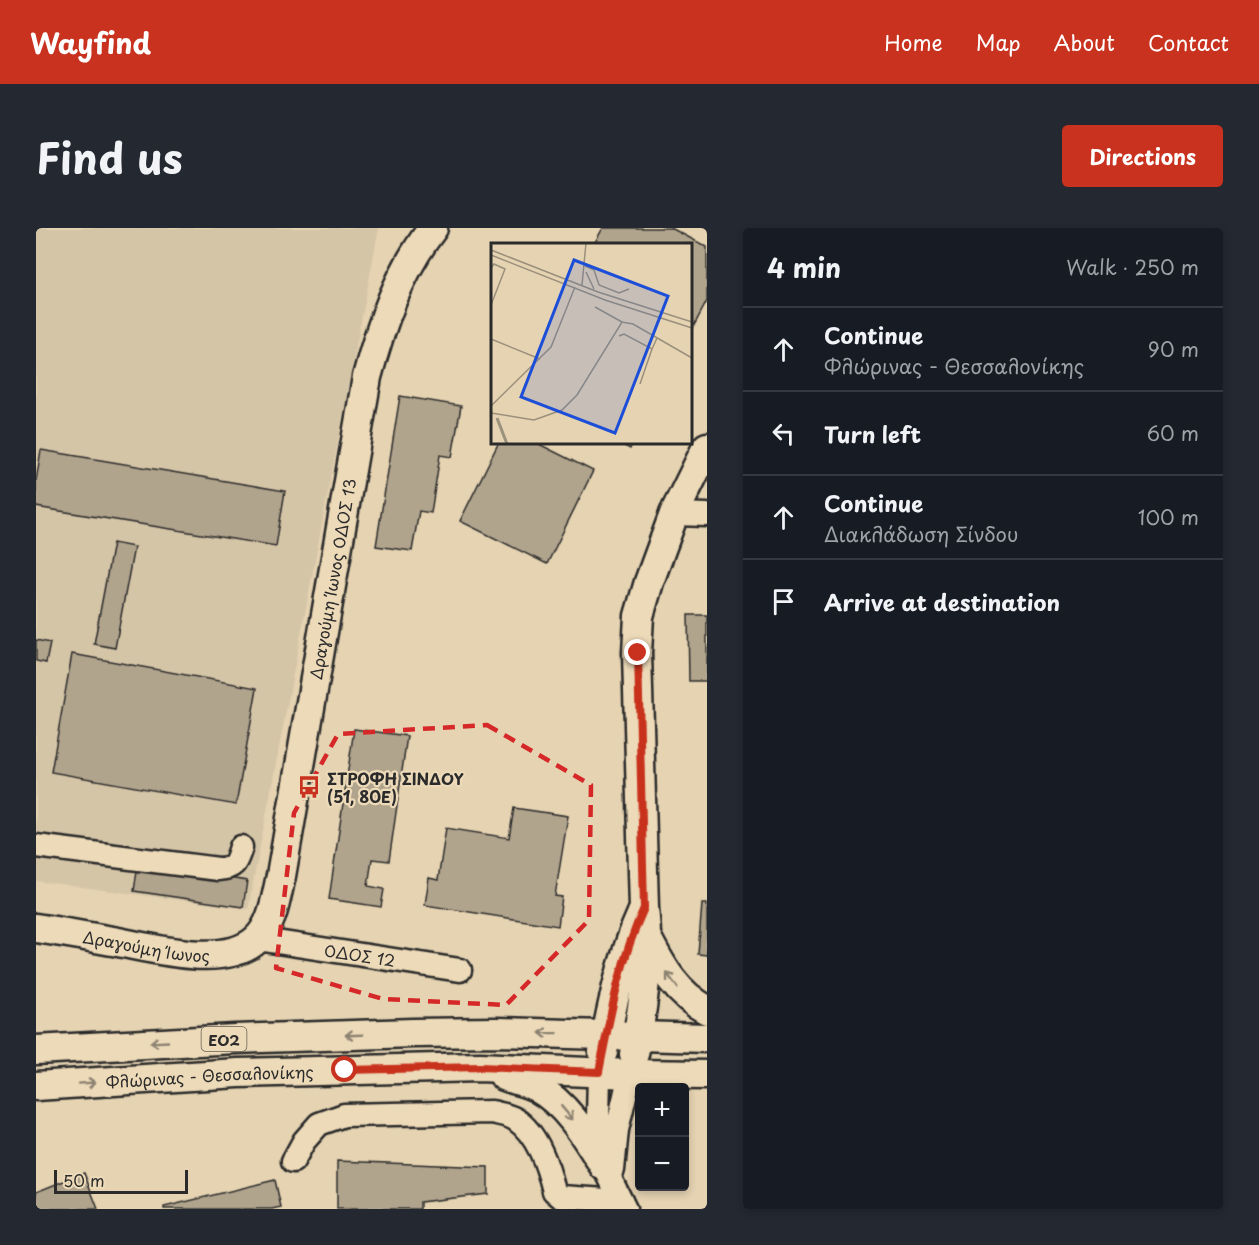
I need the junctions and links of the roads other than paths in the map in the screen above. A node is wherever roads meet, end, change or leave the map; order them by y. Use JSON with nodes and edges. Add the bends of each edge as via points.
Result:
{"nodes":[{"id":1,"x":434,"y":228,"type":"edge"},
{"id":2,"x":707,"y":447,"type":"edge"},
{"id":3,"x":674,"y":514,"type":"junction"},
{"id":4,"x":707,"y":515,"type":"edge"},
{"id":5,"x":36,"y":846,"type":"edge"},
{"id":6,"x":241,"y":847,"type":"dead end"},
{"id":7,"x":644,"y":908,"type":"junction"},
{"id":8,"x":36,"y":928,"type":"edge"},
{"id":9,"x":257,"y":939,"type":"junction"},
{"id":10,"x":648,"y":940,"type":"junction"},
{"id":11,"x":460,"y":970,"type":"dead end"},
{"id":12,"x":707,"y":1010,"type":"edge"},
{"id":13,"x":606,"y":1035,"type":"junction"},
{"id":14,"x":638,"y":1036,"type":"junction"},
{"id":15,"x":707,"y":1038,"type":"edge"},
{"id":16,"x":36,"y":1048,"type":"edge"},
{"id":17,"x":480,"y":1067,"type":"junction"},
{"id":18,"x":599,"y":1072,"type":"junction"},
{"id":19,"x":630,"y":1074,"type":"junction"},
{"id":20,"x":707,"y":1075,"type":"edge"},
{"id":21,"x":36,"y":1086,"type":"edge"},
{"id":22,"x":292,"y":1161,"type":"dead end"},
{"id":23,"x":608,"y":1173,"type":"junction"},
{"id":24,"x":623,"y":1205,"type":"edge"}],
"edges":[{"from":1,"to":9,"type":"main road","name":"Δραγούμη Ίωνος ΟΔΟΣ 13","via":[[391,300],[366,377],[281,876],[270,918]]},
{"from":2,"to":3,"type":"main road"},
{"from":3,"to":4,"type":"street"},
{"from":3,"to":7,"type":"main road","via":[[639,616]]},
{"from":5,"to":6,"type":"street","via":[[218,869],[229,869]]},
{"from":7,"to":10,"type":"main road"},
{"from":7,"to":13,"type":"main road","via":[[631,938]]},
{"from":8,"to":9,"type":"main road","name":"Δραγούμη Ίωνος","via":[[192,955],[230,951]]},
{"from":9,"to":11,"type":"street","name":"ΟΔΟΣ 12"},
{"from":12,"to":10,"type":"main road","one_way":true,"via":[[684,995],[670,979]]},
{"from":10,"to":14,"type":"main road"},
{"from":13,"to":14,"type":"main road","name":"Φλώρινας - Θεσσαλονίκης","number":"ΕΟ2"},
{"from":13,"to":16,"type":"main road","name":"Φλώρινας - Θεσσαλονίκης","number":"ΕΟ2","one_way":true,"via":[[413,1033]]},
{"from":13,"to":18,"type":"main road"},
{"from":14,"to":15,"type":"main road","name":"Φλώρινας - Θεσσαλονίκης","number":"ΕΟ2"},
{"from":14,"to":19,"type":"main road"},
{"from":17,"to":18,"type":"main road","name":"Φλώρινας - Θεσσαλονίκης","number":"ΕΟ2"},
{"from":21,"to":17,"type":"main road","name":"Φλώρινας - Θεσσαλονίκης","number":"ΕΟ2","one_way":true,"via":[[238,1073]]},
{"from":17,"to":23,"type":"main road","one_way":true,"via":[[535,1087],[555,1100]]},
{"from":18,"to":19,"type":"main road","name":"Φλώρινας - Θεσσαλονίκης","number":"ΕΟ2"},
{"from":18,"to":23,"type":"street","via":[[598,1120]]},
{"from":19,"to":20,"type":"main road","name":"Φλώρινας - Θεσσαλονίκης","number":"ΕΟ2"},
{"from":19,"to":23,"type":"street"},
{"from":22,"to":24,"type":"street","via":[[320,1124],[344,1115],[492,1112],[514,1118],[528,1130],[554,1191],[561,1197]]},
{"from":23,"to":24,"type":"street"}]}
